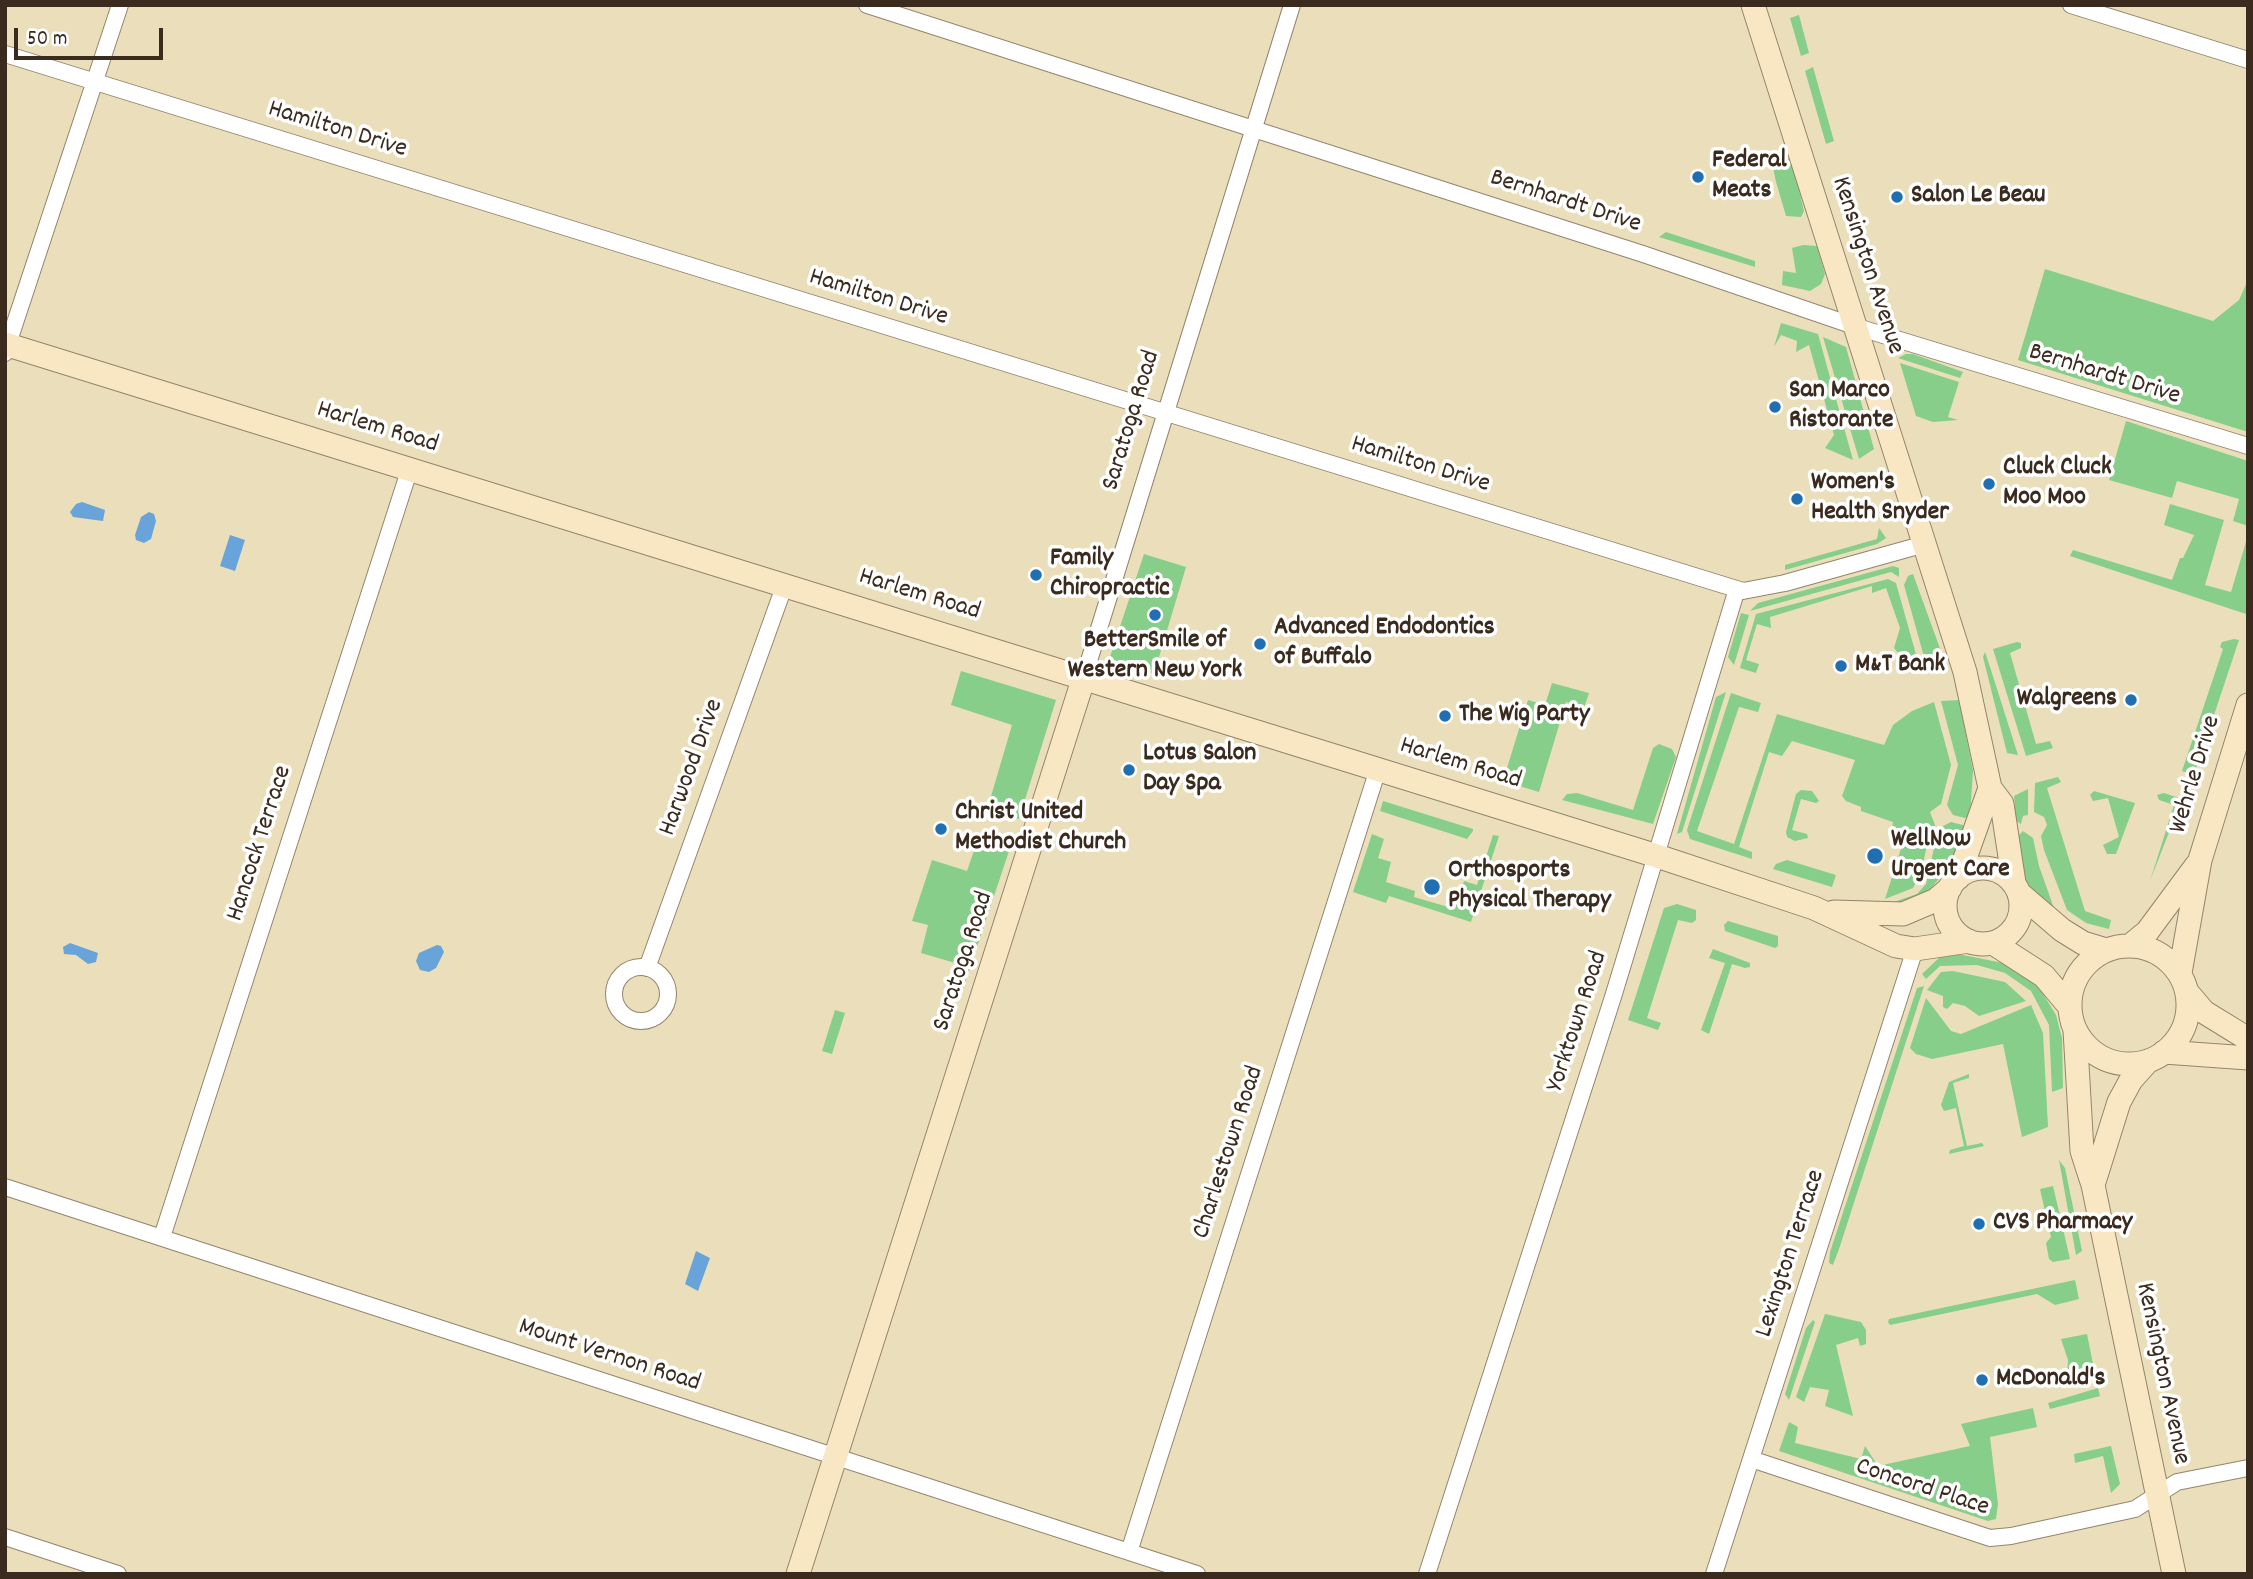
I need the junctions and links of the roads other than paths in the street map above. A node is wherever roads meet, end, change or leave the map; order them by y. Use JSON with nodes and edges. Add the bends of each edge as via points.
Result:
{"nodes":[{"id":1,"x":120,"y":5,"type":"edge"},
{"id":2,"x":867,"y":5,"type":"edge"},
{"id":3,"x":1292,"y":5,"type":"edge"},
{"id":4,"x":1753,"y":5,"type":"edge"},
{"id":5,"x":2071,"y":5,"type":"edge"},
{"id":6,"x":5,"y":54,"type":"edge"},
{"id":7,"x":2248,"y":60,"type":"edge"},
{"id":8,"x":96,"y":82,"type":"junction"},
{"id":9,"x":1254,"y":129,"type":"junction"},
{"id":10,"x":1857,"y":327,"type":"junction"},
{"id":11,"x":6,"y":347,"type":"edge"},
{"id":12,"x":1165,"y":413,"type":"junction"},
{"id":13,"x":2248,"y":446,"type":"edge"},
{"id":14,"x":410,"y":468,"type":"junction"},
{"id":15,"x":1925,"y":544,"type":"junction"},
{"id":16,"x":785,"y":584,"type":"junction"},
{"id":17,"x":1737,"y":589,"type":"junction"},
{"id":18,"x":1084,"y":677,"type":"junction"},
{"id":19,"x":2248,"y":705,"type":"edge"},
{"id":20,"x":1378,"y":769,"type":"junction"},
{"id":21,"x":1990,"y":788,"type":"junction"},
{"id":22,"x":1657,"y":856,"type":"junction"},
{"id":23,"x":2200,"y":860,"type":"junction"},
{"id":24,"x":1954,"y":883,"type":"junction"},
{"id":25,"x":2017,"y":888,"type":"junction"},
{"id":26,"x":1814,"y":908,"type":"junction"},
{"id":27,"x":1969,"y":941,"type":"junction"},
{"id":28,"x":1993,"y":943,"type":"junction"},
{"id":29,"x":2131,"y":945,"type":"junction"},
{"id":30,"x":1915,"y":949,"type":"junction"},
{"id":31,"x":2106,"y":950,"type":"junction"},
{"id":32,"x":648,"y":968,"type":"dead end"},
{"id":33,"x":2183,"y":983,"type":"junction"},
{"id":34,"x":2070,"y":1007,"type":"junction"},
{"id":35,"x":2075,"y":1030,"type":"junction"},
{"id":36,"x":2248,"y":1039,"type":"edge"},
{"id":37,"x":2156,"y":1057,"type":"junction"},
{"id":38,"x":2248,"y":1058,"type":"edge"},
{"id":39,"x":2093,"y":1185,"type":"junction"},
{"id":40,"x":5,"y":1187,"type":"edge"},
{"id":41,"x":162,"y":1237,"type":"junction"},
{"id":42,"x":836,"y":1457,"type":"junction"},
{"id":43,"x":1751,"y":1459,"type":"junction"},
{"id":44,"x":2248,"y":1468,"type":"edge"},
{"id":45,"x":2158,"y":1494,"type":"junction"},
{"id":46,"x":5,"y":1537,"type":"edge"},
{"id":47,"x":1129,"y":1552,"type":"junction"},
{"id":48,"x":118,"y":1574,"type":"edge"},
{"id":49,"x":798,"y":1574,"type":"edge"},
{"id":50,"x":1197,"y":1574,"type":"edge"},
{"id":51,"x":1427,"y":1574,"type":"edge"},
{"id":52,"x":1714,"y":1574,"type":"edge"},
{"id":53,"x":2174,"y":1574,"type":"edge"}],
"edges":[{"from":1,"to":8,"type":"street"},
{"from":2,"to":9,"type":"street","name":"Bernhardt Drive"},
{"from":3,"to":9,"type":"street","name":"Saratoga Road"},
{"from":4,"to":10,"type":"main road","name":"Kensington Avenue"},
{"from":5,"to":7,"type":"street"},
{"from":6,"to":8,"type":"street","name":"Hamilton Drive"},
{"from":8,"to":11,"type":"street"},
{"from":8,"to":12,"type":"street","name":"Hamilton Drive"},
{"from":9,"to":10,"type":"street","name":"Bernhardt Drive"},
{"from":9,"to":12,"type":"street","name":"Saratoga Road"},
{"from":10,"to":13,"type":"street","name":"Bernhardt Drive"},
{"from":10,"to":15,"type":"main road","name":"Kensington Avenue"},
{"from":11,"to":14,"type":"main road","name":"Harlem Road"},
{"from":12,"to":17,"type":"street","name":"Hamilton Drive"},
{"from":12,"to":18,"type":"street","name":"Saratoga Road"},
{"from":14,"to":16,"type":"main road","name":"Harlem Road"},
{"from":14,"to":41,"type":"street","name":"Hancock Terrace"},
{"from":15,"to":17,"type":"street","via":[[1750,592]]},
{"from":15,"to":21,"type":"main road","name":"Kensington Avenue","via":[[1957,641]]},
{"from":16,"to":18,"type":"main road","name":"Harlem Road"},
{"from":16,"to":32,"type":"street","name":"Harwood Drive"},
{"from":17,"to":22,"type":"street","name":"Yorktown Road"},
{"from":18,"to":20,"type":"main road","name":"Harlem Road"},
{"from":18,"to":42,"type":"main road","name":"Saratoga Road"},
{"from":19,"to":23,"type":"main road","name":"Wehrle Drive"},
{"from":20,"to":22,"type":"main road","name":"Harlem Road"},
{"from":20,"to":47,"type":"street","name":"Charlestown Road"},
{"from":21,"to":24,"type":"main road"},
{"from":21,"to":25,"type":"main road","name":"Kensington Avenue","via":[[2002,804]]},
{"from":22,"to":26,"type":"main road","name":"Harlem Road"},
{"from":22,"to":51,"type":"street","name":"Yorktown Road"},
{"from":23,"to":29,"type":"main road","name":"Wehrle Drive","via":[[2154,923]]},
{"from":23,"to":33,"type":"main road","name":"Wehrle Drive"},
{"from":24,"to":25,"type":"main road","via":[[1981,868],[1993,869]]},
{"from":24,"to":26,"type":"main road","name":"Harlem Road","via":[[1936,900],[1890,916]]},
{"from":24,"to":27,"type":"main road","via":[[1946,900],[1950,925]]},
{"from":25,"to":28,"type":"main road","via":[[2019,918],[2014,929]]},
{"from":25,"to":31,"type":"main road","via":[[2062,930]]},
{"from":26,"to":30,"type":"main road","name":"Harlem Road","via":[[1884,942]]},
{"from":27,"to":28,"type":"main road"},
{"from":27,"to":30,"type":"main road","name":"Harlem Road"},
{"from":28,"to":34,"type":"main road","via":[[2043,976]]},
{"from":29,"to":31,"type":"main road"},
{"from":29,"to":33,"type":"main road","via":[[2159,953]]},
{"from":30,"to":43,"type":"street","name":"Lexington Terrace"},
{"from":31,"to":34,"type":"main road","via":[[2086,963],[2074,983]]},
{"from":33,"to":36,"type":"main road","via":[[2204,1012]]},
{"from":33,"to":37,"type":"main road","via":[[2185,1025]]},
{"from":34,"to":35,"type":"main road"},
{"from":35,"to":37,"type":"main road","via":[[2085,1044],[2113,1062]]},
{"from":35,"to":39,"type":"main road","name":"Kensington Avenue","via":[[2078,1132]]},
{"from":37,"to":38,"type":"main road"},
{"from":37,"to":39,"type":"main road","name":"Kensington Avenue","via":[[2131,1080],[2119,1102]]},
{"from":39,"to":45,"type":"main road","name":"Kensington Avenue"},
{"from":40,"to":41,"type":"street","name":"Mount Vernon Road"},
{"from":41,"to":42,"type":"street","name":"Mount Vernon Road"},
{"from":42,"to":47,"type":"street","name":"Mount Vernon Road"},
{"from":42,"to":49,"type":"main road","name":"Saratoga Road"},
{"from":43,"to":45,"type":"street","name":"Concord Place","via":[[1990,1538],[2135,1509]]},
{"from":43,"to":52,"type":"street","name":"Lexington Terrace"},
{"from":44,"to":45,"type":"street","name":"Concord Place","via":[[2177,1482]]},
{"from":45,"to":53,"type":"main road","name":"Kensington Avenue"},
{"from":46,"to":48,"type":"street"},
{"from":47,"to":50,"type":"street","name":"Mount Vernon Road"}]}
